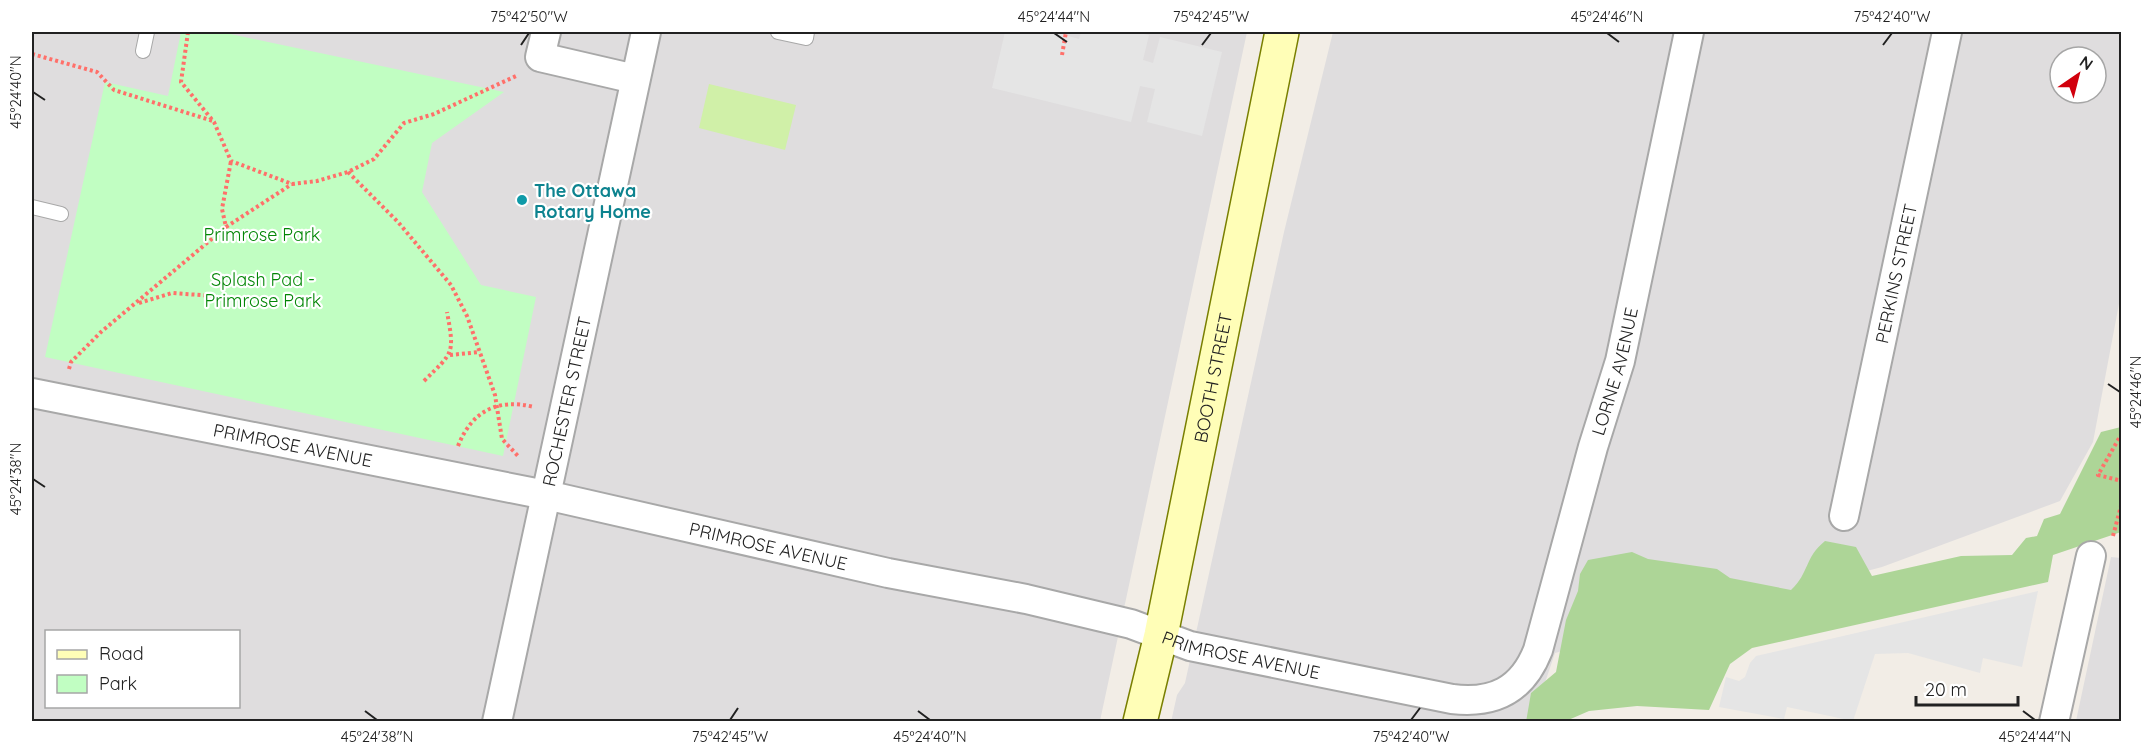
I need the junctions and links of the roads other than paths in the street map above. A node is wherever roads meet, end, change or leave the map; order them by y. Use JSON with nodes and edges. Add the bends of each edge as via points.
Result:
{"nodes":[{"id":1,"x":147,"y":32,"type":"edge"},
{"id":2,"x":646,"y":32,"type":"edge"},
{"id":3,"x":778,"y":32,"type":"edge"},
{"id":4,"x":807,"y":32,"type":"edge"},
{"id":5,"x":1282,"y":32,"type":"edge"},
{"id":6,"x":1689,"y":32,"type":"edge"},
{"id":7,"x":1947,"y":32,"type":"edge"},
{"id":8,"x":543,"y":44,"type":"edge"},
{"id":9,"x":143,"y":51,"type":"dead end"},
{"id":10,"x":635,"y":80,"type":"junction"},
{"id":11,"x":32,"y":207,"type":"edge"},
{"id":12,"x":61,"y":214,"type":"dead end"},
{"id":13,"x":45,"y":395,"type":"edge"},
{"id":14,"x":546,"y":495,"type":"junction"},
{"id":15,"x":1844,"y":516,"type":"dead end"},
{"id":16,"x":2091,"y":556,"type":"dead end"},
{"id":17,"x":1161,"y":635,"type":"junction"},
{"id":18,"x":1500,"y":694,"type":"joint"},
{"id":19,"x":497,"y":722,"type":"edge"},
{"id":20,"x":1140,"y":722,"type":"edge"},
{"id":21,"x":2054,"y":722,"type":"edge"}],
"edges":[{"from":1,"to":9,"type":"lane"},
{"from":2,"to":10,"type":"street","name":"ROCHESTER STREET"},
{"from":3,"to":4,"type":"lane","via":[[806,38]]},
{"from":5,"to":17,"type":"main road","name":"BOOTH STREET"},
{"from":6,"to":18,"type":"street","name":"LORNE AVENUE","via":[[1620,361],[1538,650],[1523,677]]},
{"from":7,"to":15,"type":"street","name":"PERKINS STREET"},
{"from":8,"to":10,"type":"street"},
{"from":10,"to":14,"type":"street","name":"ROCHESTER STREET"},
{"from":11,"to":12,"type":"lane"},
{"from":13,"to":14,"type":"street","name":"PRIMROSE AVENUE"},
{"from":14,"to":17,"type":"street","name":"PRIMROSE AVENUE","via":[[888,573],[1026,599]]},
{"from":14,"to":19,"type":"street","name":"ROCHESTER STREET"},
{"from":16,"to":21,"type":"street"},
{"from":17,"to":18,"type":"street","name":"PRIMROSE AVENUE","via":[[1190,646],[1452,699],[1485,700]]},
{"from":17,"to":20,"type":"main road","name":"BOOTH STREET"}]}
